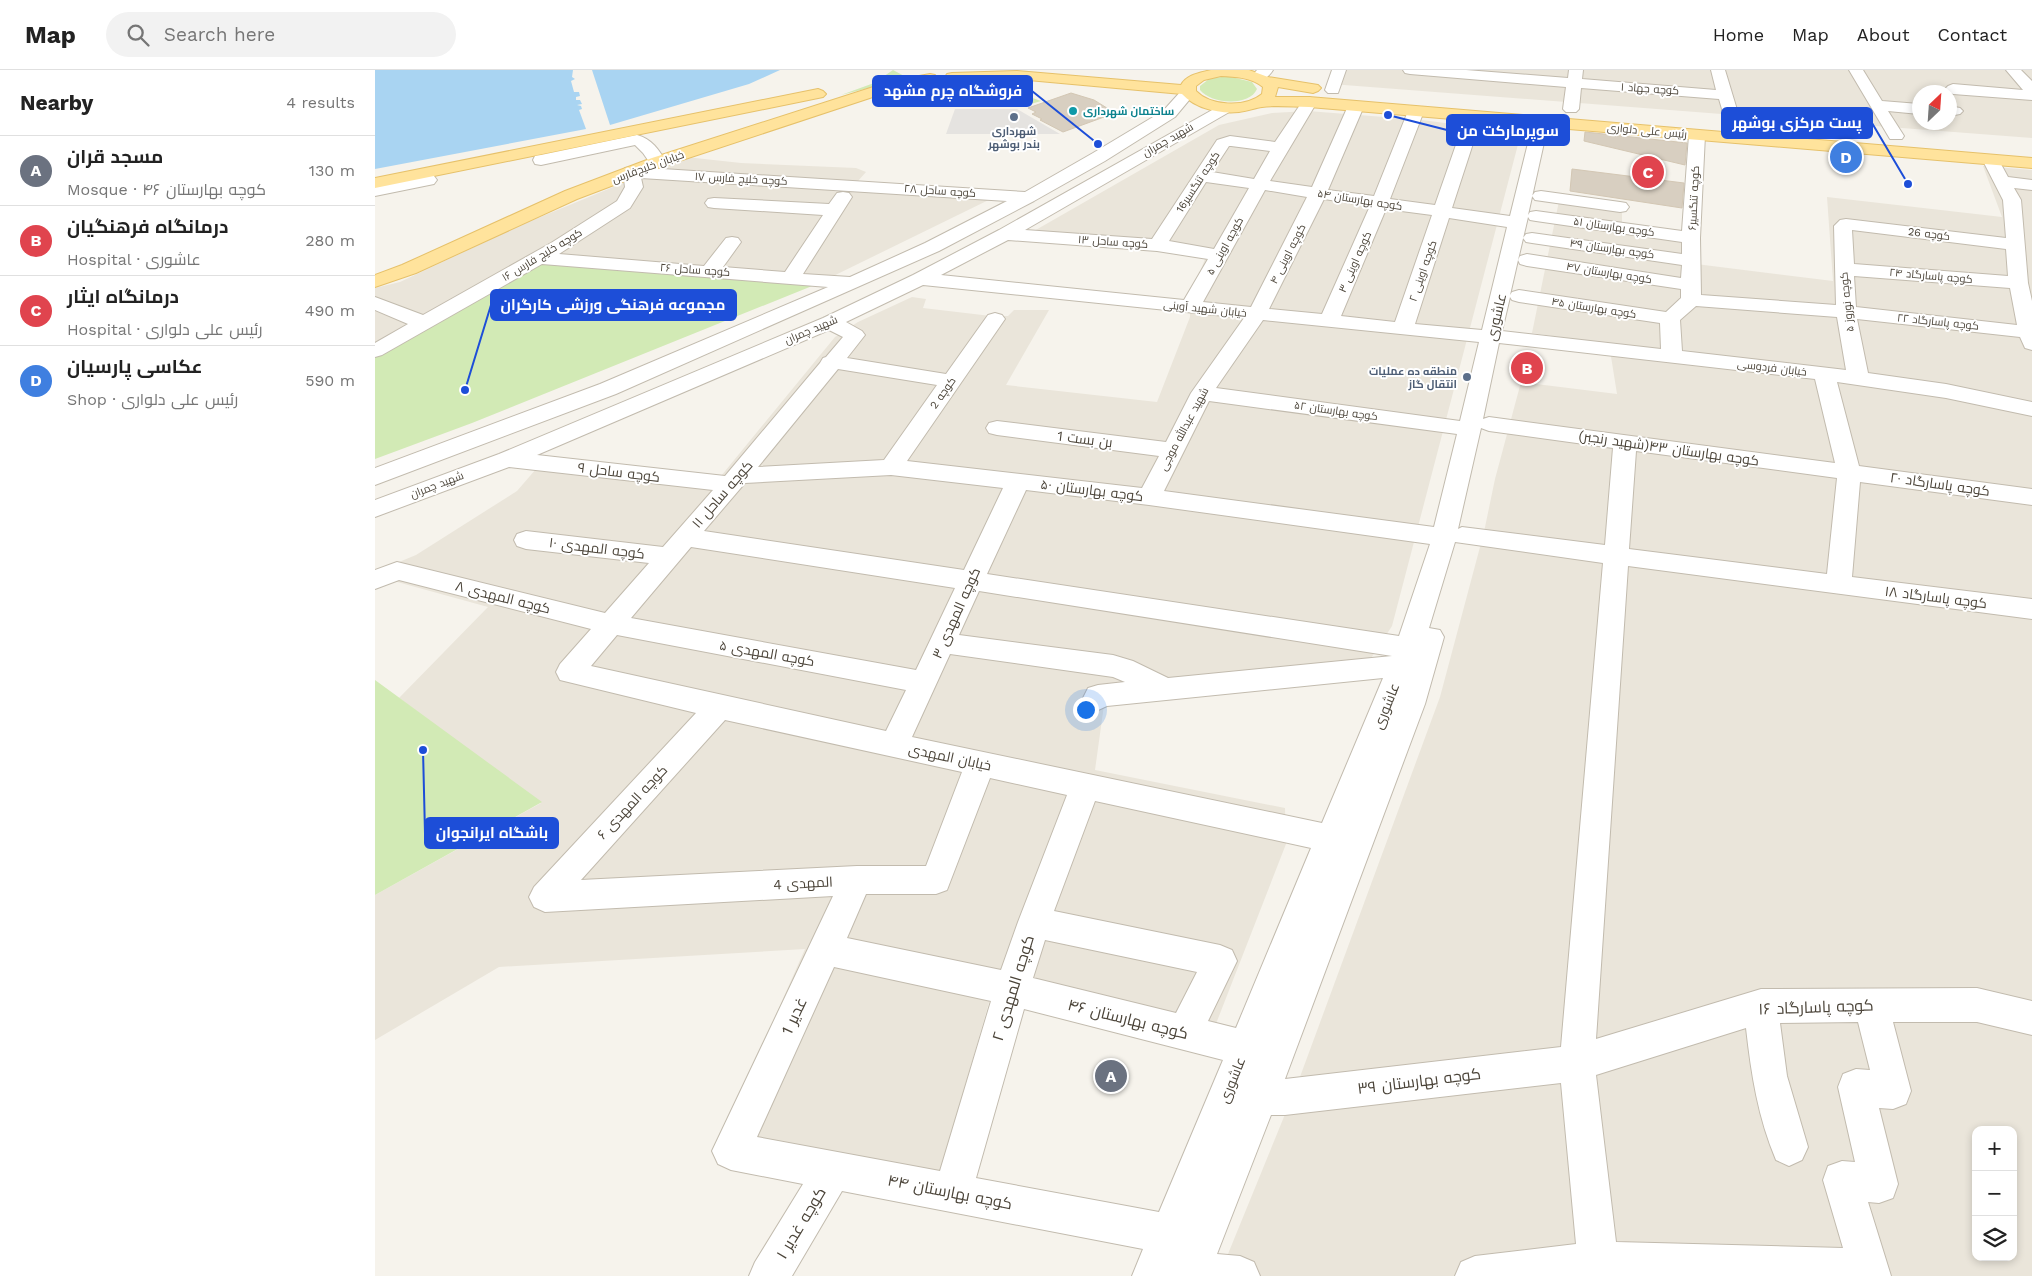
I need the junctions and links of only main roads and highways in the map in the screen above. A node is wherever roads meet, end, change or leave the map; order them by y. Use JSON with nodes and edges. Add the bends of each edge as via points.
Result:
{"nodes":[{"id":1,"x":906,"y":70,"type":"edge"},
{"id":2,"x":969,"y":70,"type":"edge"},
{"id":3,"x":1084,"y":70,"type":"edge"},
{"id":4,"x":1288,"y":70,"type":"edge"},
{"id":5,"x":1224,"y":71,"type":"edge"},
{"id":6,"x":1263,"y":76,"type":"edge"},
{"id":7,"x":952,"y":77,"type":"junction"},
{"id":8,"x":1199,"y":77,"type":"junction"},
{"id":9,"x":929,"y":78,"type":"junction"},
{"id":10,"x":833,"y":88,"type":"dead end"},
{"id":11,"x":1326,"y":89,"type":"junction"},
{"id":12,"x":1187,"y":92,"type":"junction"},
{"id":13,"x":1262,"y":102,"type":"junction"},
{"id":14,"x":1309,"y":102,"type":"junction"},
{"id":15,"x":1571,"y":117,"type":"junction"},
{"id":16,"x":1769,"y":126,"type":"dead end"},
{"id":17,"x":1878,"y":134,"type":"dead end"},
{"id":18,"x":1916,"y":137,"type":"dead end"},
{"id":19,"x":2032,"y":163,"type":"edge"},
{"id":20,"x":375,"y":183,"type":"edge"},
{"id":21,"x":375,"y":281,"type":"edge"}],
"edges":[{"from":1,"to":9,"type":"main road"},
{"from":2,"to":7,"type":"main road"},
{"from":3,"to":8,"type":"main road","name":"رئیس علی دلواری"},
{"from":4,"to":11,"type":"main road","via":[[1304,82]]},
{"from":5,"to":6,"type":"main road","name":"رئیس علی دلواری"},
{"from":5,"to":8,"type":"main road","name":"رئیس علی دلواری"},
{"from":6,"to":11,"type":"main road","name":"رئیس علی دلواری"},
{"from":6,"to":13,"type":"main road","via":[[1271,92]]},
{"from":7,"to":9,"type":"main road"},
{"from":7,"to":12,"type":"main road","via":[[1017,75]]},
{"from":8,"to":12,"type":"main road","via":[[1191,82]]},
{"from":9,"to":21,"type":"main road","name":"خیابان خلیج‌فارس","via":[[897,84],[658,162],[571,195],[409,269]]},
{"from":10,"to":20,"type":"main road"},
{"from":11,"to":14,"type":"main road","via":[[1308,90],[1303,99]]},
{"from":11,"to":15,"type":"main road","name":"رئیس علی دلواری"},
{"from":12,"to":13,"type":"main road","name":"رئیس علی دلواری","via":[[1200,103],[1226,108]]},
{"from":13,"to":14,"type":"main road","name":"رئیس علی دلواری"},
{"from":14,"to":15,"type":"main road","name":"رئیس علی دلواری","via":[[1523,120]]},
{"from":15,"to":16,"type":"main road","name":"رئیس علی دلواری"},
{"from":15,"to":19,"type":"main road","name":"رئیس علی دلواری","via":[[1697,135]]},
{"from":17,"to":18,"type":"main road"}]}
